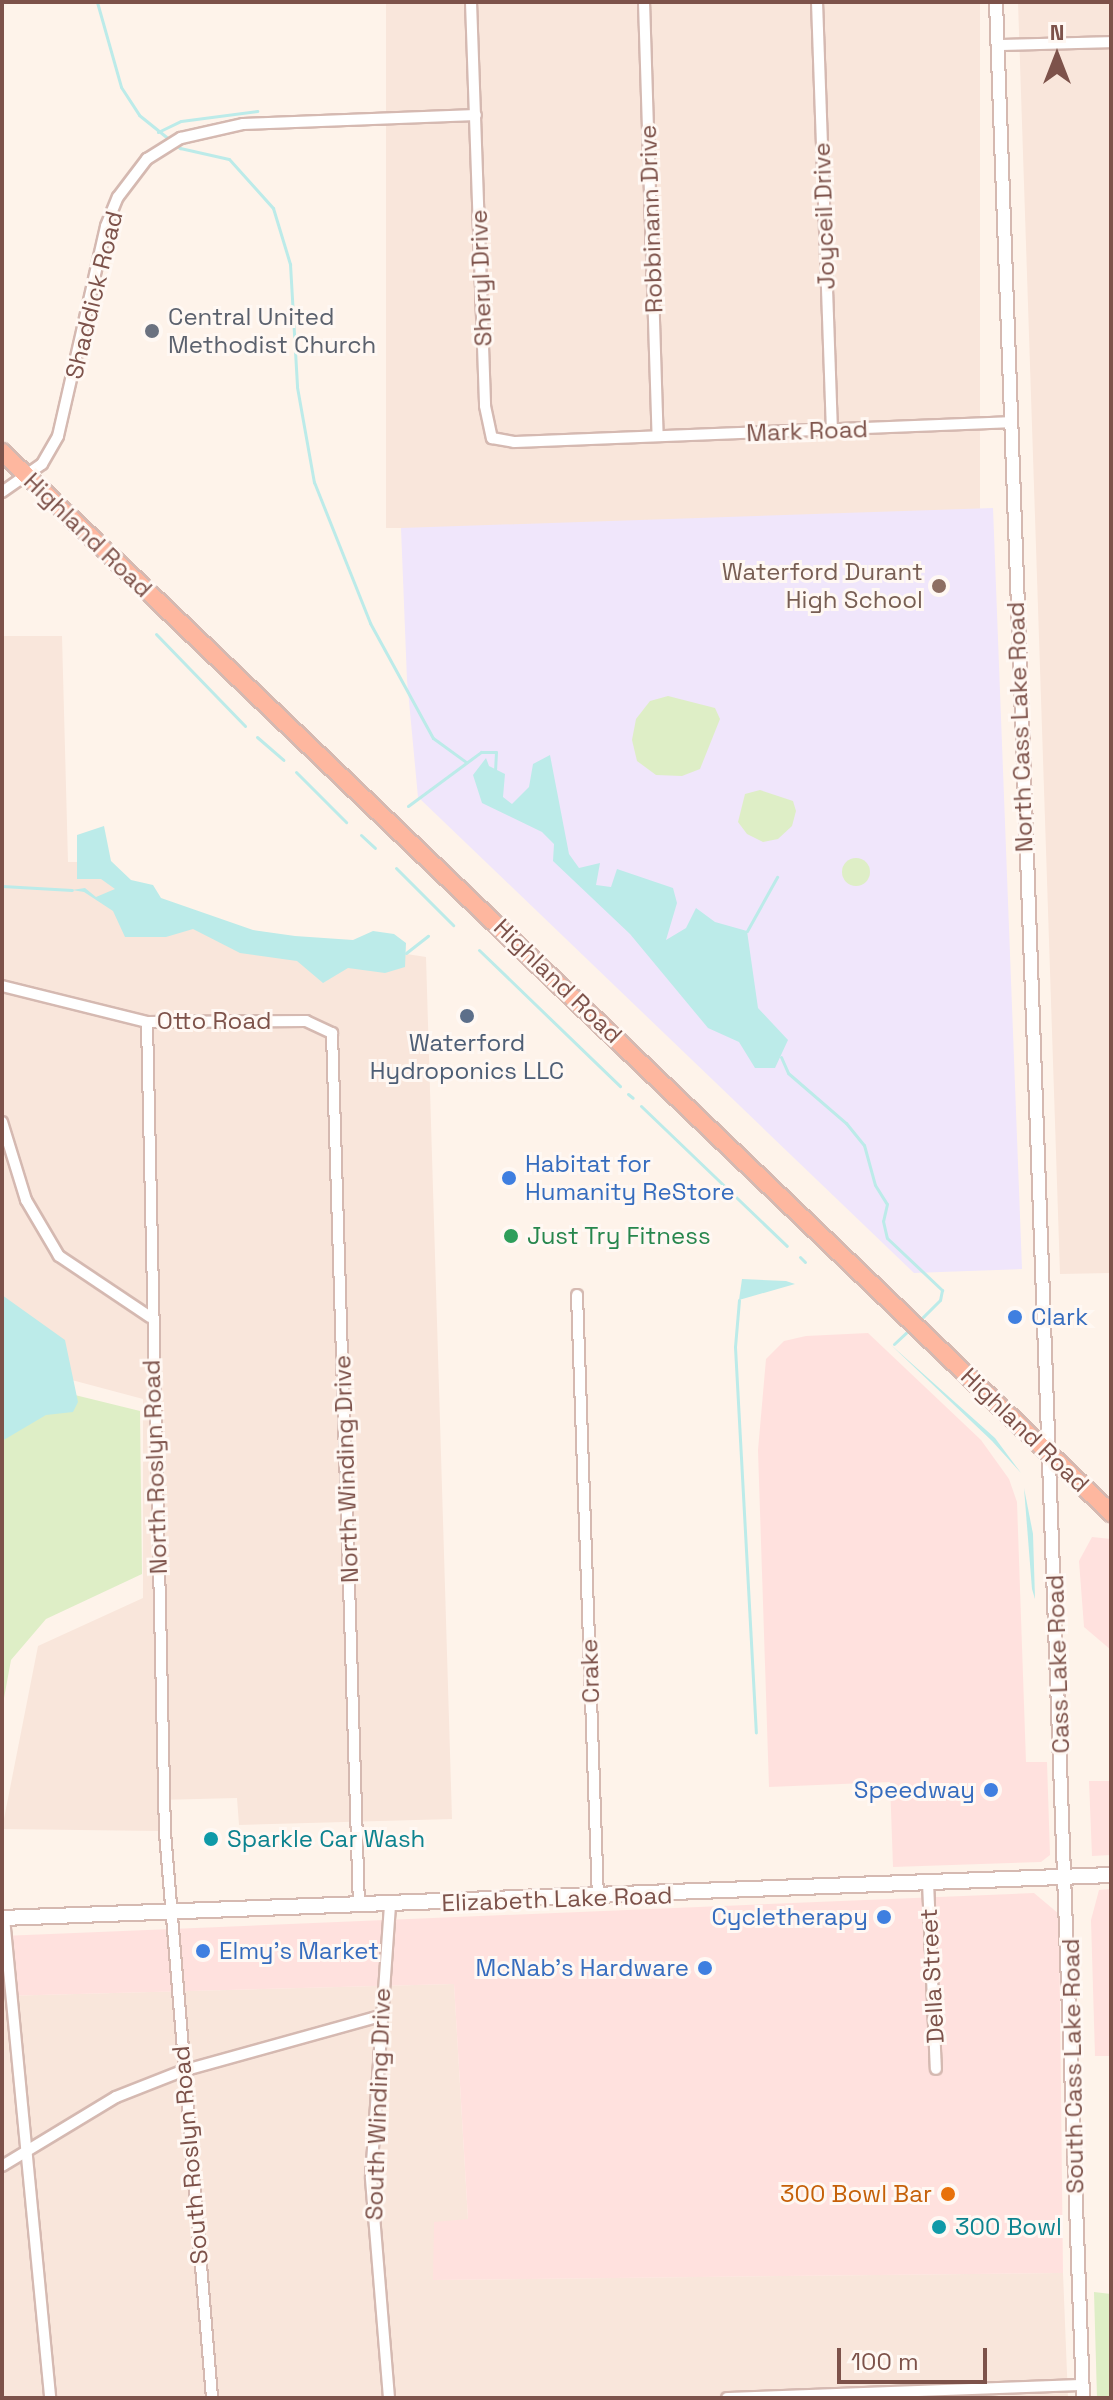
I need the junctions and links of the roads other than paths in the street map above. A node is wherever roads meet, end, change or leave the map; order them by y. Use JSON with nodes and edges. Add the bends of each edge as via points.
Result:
{"nodes":[{"id":1,"x":471,"y":2,"type":"edge"},
{"id":2,"x":644,"y":2,"type":"edge"},
{"id":3,"x":817,"y":2,"type":"edge"},
{"id":4,"x":996,"y":2,"type":"edge"},
{"id":5,"x":1111,"y":42,"type":"edge"},
{"id":6,"x":997,"y":45,"type":"junction"},
{"id":7,"x":476,"y":115,"type":"junction"},
{"id":8,"x":1010,"y":422,"type":"junction"},
{"id":9,"x":832,"y":431,"type":"junction"},
{"id":10,"x":658,"y":436,"type":"junction"},
{"id":11,"x":605,"y":438,"type":"joint"},
{"id":12,"x":2,"y":452,"type":"edge"},
{"id":13,"x":28,"y":477,"type":"junction"},
{"id":14,"x":2,"y":492,"type":"edge"},
{"id":15,"x":2,"y":986,"type":"edge"},
{"id":16,"x":147,"y":1022,"type":"junction"},
{"id":17,"x":332,"y":1033,"type":"joint"},
{"id":18,"x":2,"y":1122,"type":"edge"},
{"id":19,"x":577,"y":1295,"type":"dead end"},
{"id":20,"x":150,"y":1317,"type":"junction"},
{"id":21,"x":1049,"y":1452,"type":"junction"},
{"id":22,"x":1111,"y":1513,"type":"edge"},
{"id":23,"x":1111,"y":1875,"type":"edge"},
{"id":24,"x":1068,"y":1877,"type":"junction"},
{"id":25,"x":928,"y":1882,"type":"junction"},
{"id":26,"x":598,"y":1898,"type":"junction"},
{"id":27,"x":390,"y":1905,"type":"junction"},
{"id":28,"x":359,"y":1906,"type":"junction"},
{"id":29,"x":170,"y":1912,"type":"junction"},
{"id":30,"x":3,"y":1918,"type":"edge"},
{"id":31,"x":380,"y":2016,"type":"junction"},
{"id":32,"x":936,"y":2069,"type":"dead end"},
{"id":33,"x":182,"y":2071,"type":"junction"},
{"id":34,"x":22,"y":2153,"type":"junction"},
{"id":35,"x":2,"y":2166,"type":"edge"},
{"id":36,"x":1083,"y":2391,"type":"edge"},
{"id":37,"x":50,"y":2398,"type":"edge"},
{"id":38,"x":212,"y":2398,"type":"edge"},
{"id":39,"x":389,"y":2398,"type":"edge"},
{"id":40,"x":727,"y":2398,"type":"edge"}],
"edges":[{"from":1,"to":7,"type":"street","name":"Sheryl Drive"},
{"from":2,"to":10,"type":"street","name":"Robbinann Drive"},
{"from":3,"to":9,"type":"street","name":"Joyceil Drive"},
{"from":4,"to":6,"type":"street","name":"North Cass Lake Road"},
{"from":5,"to":6,"type":"street"},
{"from":6,"to":8,"type":"street","name":"North Cass Lake Road"},
{"from":7,"to":11,"type":"street","name":"Sheryl Drive","via":[[487,431],[500,442]]},
{"from":7,"to":13,"type":"street","name":"Shaddick Road","via":[[243,124],[206,130],[164,146],[132,177],[106,226],[58,436]]},
{"from":8,"to":9,"type":"street","name":"Mark Road"},
{"from":8,"to":21,"type":"street","name":"North Cass Lake Road"},
{"from":9,"to":10,"type":"street","name":"Mark Road"},
{"from":10,"to":11,"type":"street","name":"Mark Road"},
{"from":12,"to":13,"type":"highway","name":"Highland Road"},
{"from":13,"to":14,"type":"street"},
{"from":13,"to":21,"type":"highway","name":"Highland Road"},
{"from":15,"to":16,"type":"street","name":"Otto Road"},
{"from":16,"to":17,"type":"street","name":"Otto Road","via":[[306,1021]]},
{"from":16,"to":20,"type":"street","name":"North Roslyn Road"},
{"from":17,"to":28,"type":"street","name":"North Winding Drive"},
{"from":18,"to":20,"type":"street","via":[[26,1200],[59,1256]]},
{"from":19,"to":26,"type":"street","name":"Crake"},
{"from":20,"to":29,"type":"street","name":"North Roslyn Road"},
{"from":21,"to":22,"type":"highway","name":"Highland Road"},
{"from":21,"to":24,"type":"street","name":"Cass Lake Road"},
{"from":23,"to":24,"type":"main road","name":"Elizabeth Lake Road"},
{"from":24,"to":25,"type":"main road","name":"Elizabeth Lake Road"},
{"from":24,"to":36,"type":"street","name":"South Cass Lake Road"},
{"from":25,"to":26,"type":"main road","name":"Elizabeth Lake Road"},
{"from":25,"to":32,"type":"street","name":"Della Street"},
{"from":26,"to":27,"type":"main road","name":"Elizabeth Lake Road"},
{"from":27,"to":28,"type":"main road","name":"Elizabeth Lake Road"},
{"from":27,"to":31,"type":"street","name":"South Winding Drive"},
{"from":28,"to":29,"type":"main road","name":"Elizabeth Lake Road"},
{"from":29,"to":30,"type":"main road","name":"Elizabeth Lake Road"},
{"from":29,"to":33,"type":"street","name":"South Roslyn Road"},
{"from":30,"to":34,"type":"street"},
{"from":31,"to":33,"type":"street"},
{"from":31,"to":39,"type":"street","name":"South Winding Drive","via":[[371,2177]]},
{"from":33,"to":34,"type":"street","via":[[116,2097]]},
{"from":33,"to":38,"type":"street","name":"South Roslyn Road"},
{"from":34,"to":35,"type":"street"},
{"from":34,"to":37,"type":"street"},
{"from":36,"to":40,"type":"street"}]}
